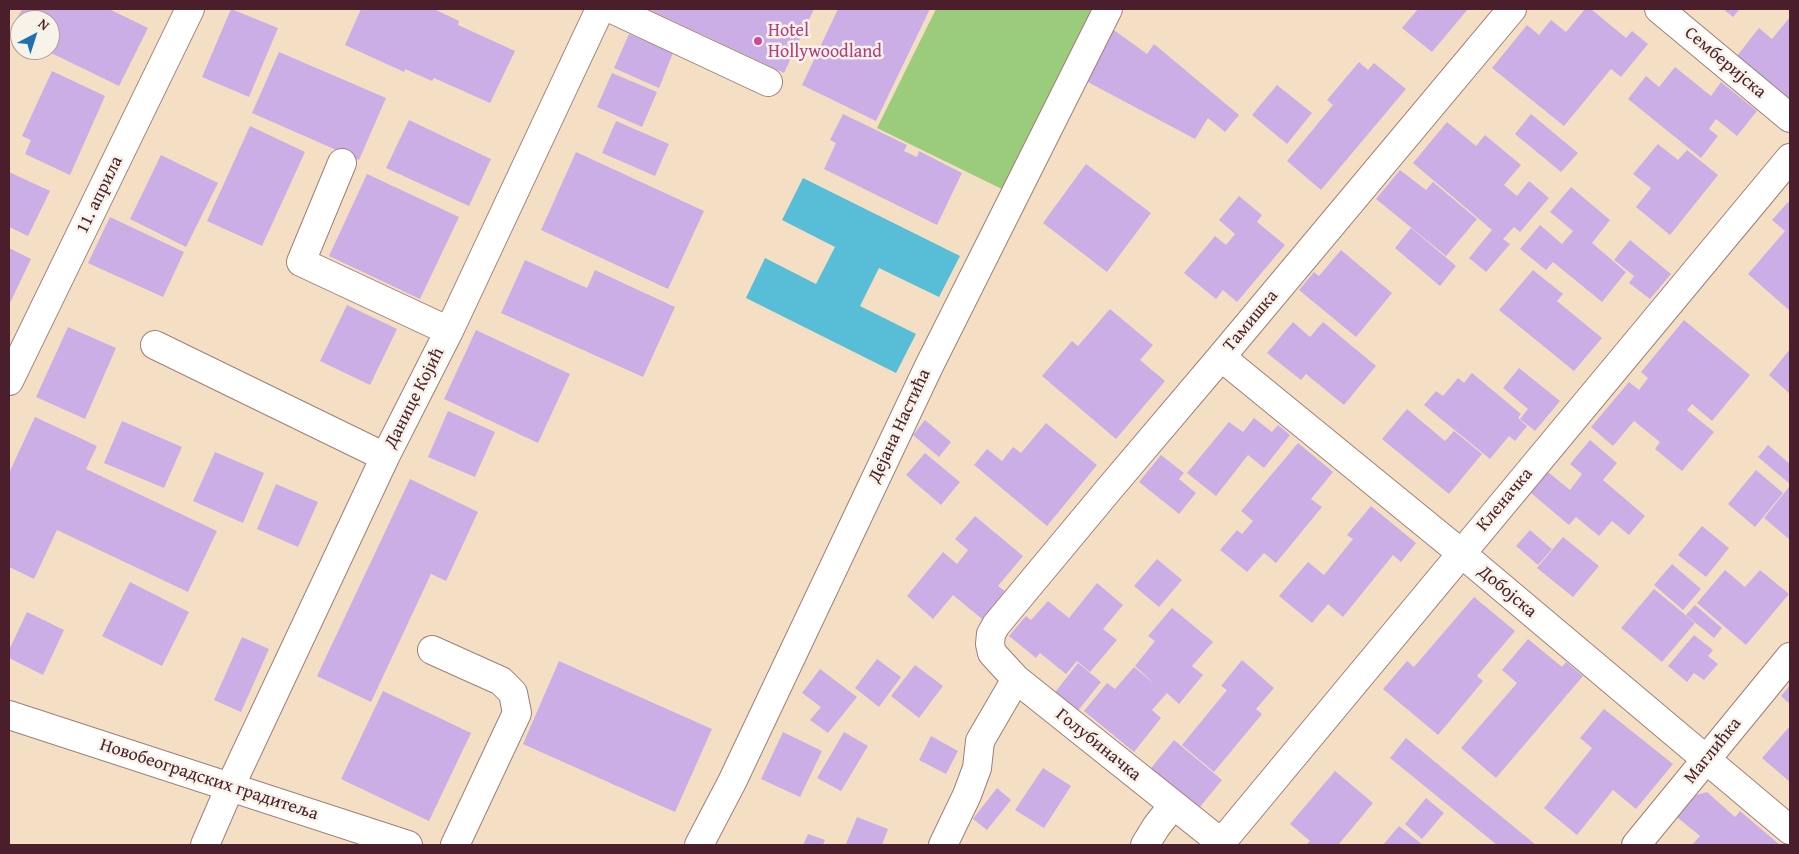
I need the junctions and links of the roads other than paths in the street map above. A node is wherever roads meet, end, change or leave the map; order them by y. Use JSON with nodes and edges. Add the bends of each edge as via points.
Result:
{"nodes":[{"id":1,"x":190,"y":9,"type":"edge"},
{"id":2,"x":600,"y":9,"type":"edge"},
{"id":3,"x":612,"y":9,"type":"edge"},
{"id":4,"x":1108,"y":9,"type":"edge"},
{"id":5,"x":1512,"y":9,"type":"edge"},
{"id":6,"x":1659,"y":9,"type":"edge"},
{"id":7,"x":768,"y":82,"type":"dead end"},
{"id":8,"x":1790,"y":118,"type":"edge"},
{"id":9,"x":1790,"y":158,"type":"edge"},
{"id":10,"x":342,"y":163,"type":"dead end"},
{"id":11,"x":448,"y":332,"type":"junction"},
{"id":12,"x":155,"y":345,"type":"dead end"},
{"id":13,"x":1221,"y":357,"type":"junction"},
{"id":14,"x":9,"y":381,"type":"edge"},
{"id":15,"x":385,"y":457,"type":"junction"},
{"id":16,"x":1461,"y":553,"type":"junction"},
{"id":17,"x":991,"y":634,"type":"joint"},
{"id":18,"x":432,"y":650,"type":"dead end"},
{"id":19,"x":1790,"y":657,"type":"edge"},
{"id":20,"x":1016,"y":679,"type":"junction"},
{"id":21,"x":10,"y":720,"type":"edge"},
{"id":22,"x":1706,"y":759,"type":"junction"},
{"id":23,"x":230,"y":787,"type":"junction"},
{"id":24,"x":1173,"y":805,"type":"junction"},
{"id":25,"x":1790,"y":830,"type":"edge"},
{"id":26,"x":1222,"y":844,"type":"edge"},
{"id":27,"x":205,"y":845,"type":"edge"},
{"id":28,"x":408,"y":845,"type":"edge"},
{"id":29,"x":455,"y":845,"type":"edge"},
{"id":30,"x":699,"y":845,"type":"edge"},
{"id":31,"x":943,"y":845,"type":"edge"},
{"id":32,"x":1145,"y":845,"type":"edge"},
{"id":33,"x":1636,"y":845,"type":"edge"}],
"edges":[{"from":1,"to":14,"type":"street","name":"11. априла"},
{"from":2,"to":11,"type":"street","name":"Данице Којић"},
{"from":3,"to":7,"type":"street"},
{"from":4,"to":30,"type":"street","name":"Дејана Настића","via":[[929,366]]},
{"from":5,"to":13,"type":"street","name":"Тамишка"},
{"from":6,"to":8,"type":"street","name":"Семберијска"},
{"from":9,"to":16,"type":"street","name":"Кленачка"},
{"from":10,"to":11,"type":"street","via":[[301,262]]},
{"from":11,"to":15,"type":"street","name":"Данице Којић"},
{"from":12,"to":15,"type":"street"},
{"from":13,"to":16,"type":"street","name":"Добојска"},
{"from":13,"to":17,"type":"street","name":"Тамишка"},
{"from":15,"to":23,"type":"street","name":"Данице Којић"},
{"from":16,"to":22,"type":"street","name":"Добојска"},
{"from":16,"to":26,"type":"street","name":"Кленачка"},
{"from":17,"to":20,"type":"street","name":"Голубиначка","via":[[992,653]]},
{"from":18,"to":29,"type":"street","via":[[500,681],[514,693],[517,713]]},
{"from":19,"to":22,"type":"street","name":"Маглићка"},
{"from":20,"to":24,"type":"street","name":"Голубиначка"},
{"from":20,"to":31,"type":"street","via":[[980,741],[977,768]]},
{"from":21,"to":23,"type":"street","name":"Новобеоградских градитеља"},
{"from":22,"to":25,"type":"street","name":"Добојска"},
{"from":22,"to":33,"type":"street","name":"Маглићка"},
{"from":23,"to":27,"type":"street","name":"Данице Којић"},
{"from":23,"to":28,"type":"street","name":"Новобеоградских градитеља"},
{"from":24,"to":26,"type":"street","name":"Голубиначка"},
{"from":24,"to":32,"type":"street"}]}
